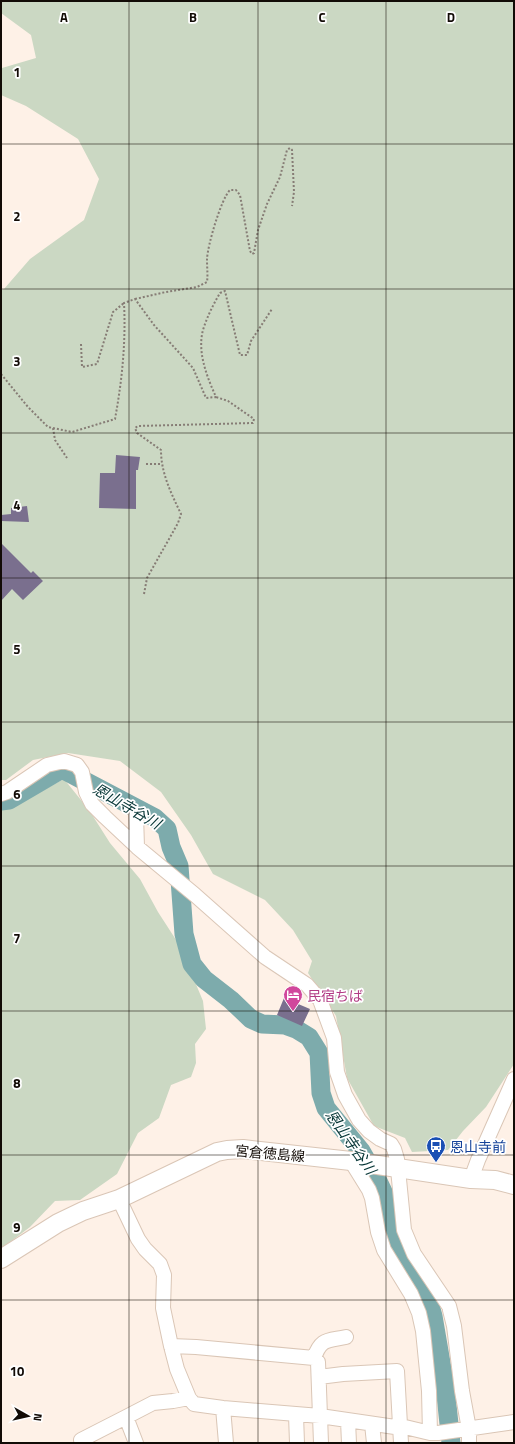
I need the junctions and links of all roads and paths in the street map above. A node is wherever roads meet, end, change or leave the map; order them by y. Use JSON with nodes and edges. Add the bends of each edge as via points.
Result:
{"nodes":[{"id":1,"x":292,"y":206,"type":"dead end"},
{"id":2,"x":135,"y":299,"type":"junction"},
{"id":3,"x":124,"y":303,"type":"junction"},
{"id":4,"x":272,"y":309,"type":"dead end"},
{"id":5,"x":81,"y":344,"type":"dead end"},
{"id":6,"x":1,"y":374,"type":"edge"},
{"id":7,"x":216,"y":397,"type":"junction"},
{"id":8,"x":53,"y":428,"type":"junction"},
{"id":9,"x":67,"y":458,"type":"dead end"},
{"id":10,"x":146,"y":464,"type":"dead end"},
{"id":11,"x":161,"y":464,"type":"junction"},
{"id":12,"x":144,"y":594,"type":"dead end"},
{"id":13,"x":1,"y":794,"type":"edge"},
{"id":14,"x":136,"y":815,"type":"dead end"},
{"id":15,"x":137,"y":847,"type":"junction"},
{"id":16,"x":514,"y":1079,"type":"edge"},
{"id":17,"x":355,"y":1162,"type":"junction"},
{"id":18,"x":390,"y":1167,"type":"junction"},
{"id":19,"x":472,"y":1179,"type":"junction"},
{"id":20,"x":514,"y":1185,"type":"edge"},
{"id":21,"x":119,"y":1200,"type":"junction"},
{"id":22,"x":1,"y":1259,"type":"edge"},
{"id":23,"x":346,"y":1337,"type":"dead end"},
{"id":24,"x":171,"y":1346,"type":"junction"},
{"id":25,"x":314,"y":1358,"type":"junction"},
{"id":26,"x":319,"y":1377,"type":"junction"},
{"id":27,"x":189,"y":1398,"type":"junction"},
{"id":28,"x":223,"y":1408,"type":"junction"},
{"id":29,"x":296,"y":1415,"type":"junction"},
{"id":30,"x":320,"y":1416,"type":"junction"},
{"id":31,"x":126,"y":1417,"type":"junction"},
{"id":32,"x":348,"y":1421,"type":"junction"},
{"id":33,"x":514,"y":1422,"type":"edge"},
{"id":34,"x":372,"y":1424,"type":"junction"},
{"id":35,"x":399,"y":1427,"type":"junction"},
{"id":36,"x":434,"y":1433,"type":"junction"},
{"id":37,"x":466,"y":1434,"type":"edge"},
{"id":38,"x":82,"y":1443,"type":"edge"},
{"id":39,"x":136,"y":1443,"type":"edge"},
{"id":40,"x":226,"y":1443,"type":"edge"},
{"id":41,"x":297,"y":1443,"type":"edge"},
{"id":42,"x":321,"y":1443,"type":"edge"},
{"id":43,"x":349,"y":1443,"type":"edge"},
{"id":44,"x":374,"y":1443,"type":"edge"},
{"id":45,"x":401,"y":1443,"type":"edge"}],
"edges":[{"from":1,"to":2,"type":"path","via":[[294,192],[290,148],[287,150],[280,177],[258,230],[254,253],[250,251],[240,195],[236,190],[230,190],[220,207],[208,251],[208,282],[197,287]]},
{"from":2,"to":3,"type":"path"},
{"from":2,"to":7,"type":"path","via":[[154,325],[193,368],[206,398]]},
{"from":3,"to":5,"type":"path","via":[[112,312],[97,364],[82,367]]},
{"from":3,"to":8,"type":"path","via":[[125,332],[121,388],[115,419],[72,432]]},
{"from":4,"to":7,"type":"path","via":[[251,341],[247,356],[240,355],[225,291],[220,293],[203,332],[202,352],[207,377]]},
{"from":6,"to":8,"type":"path","via":[[28,408],[48,427]]},
{"from":7,"to":11,"type":"path","via":[[228,401],[254,419],[253,423],[138,426],[135,428],[137,433],[161,450]]},
{"from":8,"to":9,"type":"path","via":[[55,440]]},
{"from":10,"to":11,"type":"path"},
{"from":11,"to":12,"type":"path","via":[[181,514],[148,578]]},
{"from":13,"to":15,"type":"street","via":[[47,766],[64,762],[77,765],[82,772],[86,792],[92,804]]},
{"from":14,"to":15,"type":"street"},
{"from":15,"to":18,"type":"street","via":[[265,956],[307,985],[320,1000],[334,1038],[337,1072],[345,1095],[359,1120],[369,1131],[391,1144],[397,1159]]},
{"from":16,"to":19,"type":"street"},
{"from":17,"to":18,"type":"main road","name":"宮倉徳島線"},
{"from":17,"to":21,"type":"main road","name":"宮倉徳島線","via":[[243,1149],[227,1150],[217,1152]]},
{"from":17,"to":36,"type":"street","via":[[372,1198],[384,1250],[411,1294],[419,1313]]},
{"from":18,"to":19,"type":"main road","name":"宮倉徳島線"},
{"from":18,"to":37,"type":"street","via":[[404,1230],[414,1254],[449,1306],[454,1326]]},
{"from":19,"to":20,"type":"main road","name":"宮倉徳島線","via":[[495,1180]]},
{"from":21,"to":22,"type":"main road","name":"宮倉徳島線","via":[[58,1222]]},
{"from":21,"to":24,"type":"street","via":[[138,1239],[160,1264],[164,1275],[163,1308]]},
{"from":23,"to":25,"type":"street","via":[[321,1343]]},
{"from":24,"to":25,"type":"street"},
{"from":24,"to":27,"type":"street"},
{"from":25,"to":26,"type":"street","via":[[318,1362]]},
{"from":26,"to":30,"type":"street"},
{"from":26,"to":35,"type":"street","via":[[397,1371]]},
{"from":27,"to":28,"type":"street","via":[[194,1404]]},
{"from":27,"to":31,"type":"street","via":[[153,1403]]},
{"from":28,"to":29,"type":"street"},
{"from":28,"to":40,"type":"street"},
{"from":29,"to":30,"type":"street"},
{"from":29,"to":41,"type":"street"},
{"from":30,"to":32,"type":"street"},
{"from":30,"to":42,"type":"street"},
{"from":31,"to":38,"type":"street","via":[[86,1437],[81,1440]]},
{"from":31,"to":39,"type":"street"},
{"from":32,"to":34,"type":"street"},
{"from":32,"to":43,"type":"street"},
{"from":33,"to":37,"type":"street"},
{"from":34,"to":35,"type":"street"},
{"from":34,"to":44,"type":"street"},
{"from":35,"to":36,"type":"street"},
{"from":35,"to":45,"type":"street"},
{"from":36,"to":37,"type":"street"}]}
